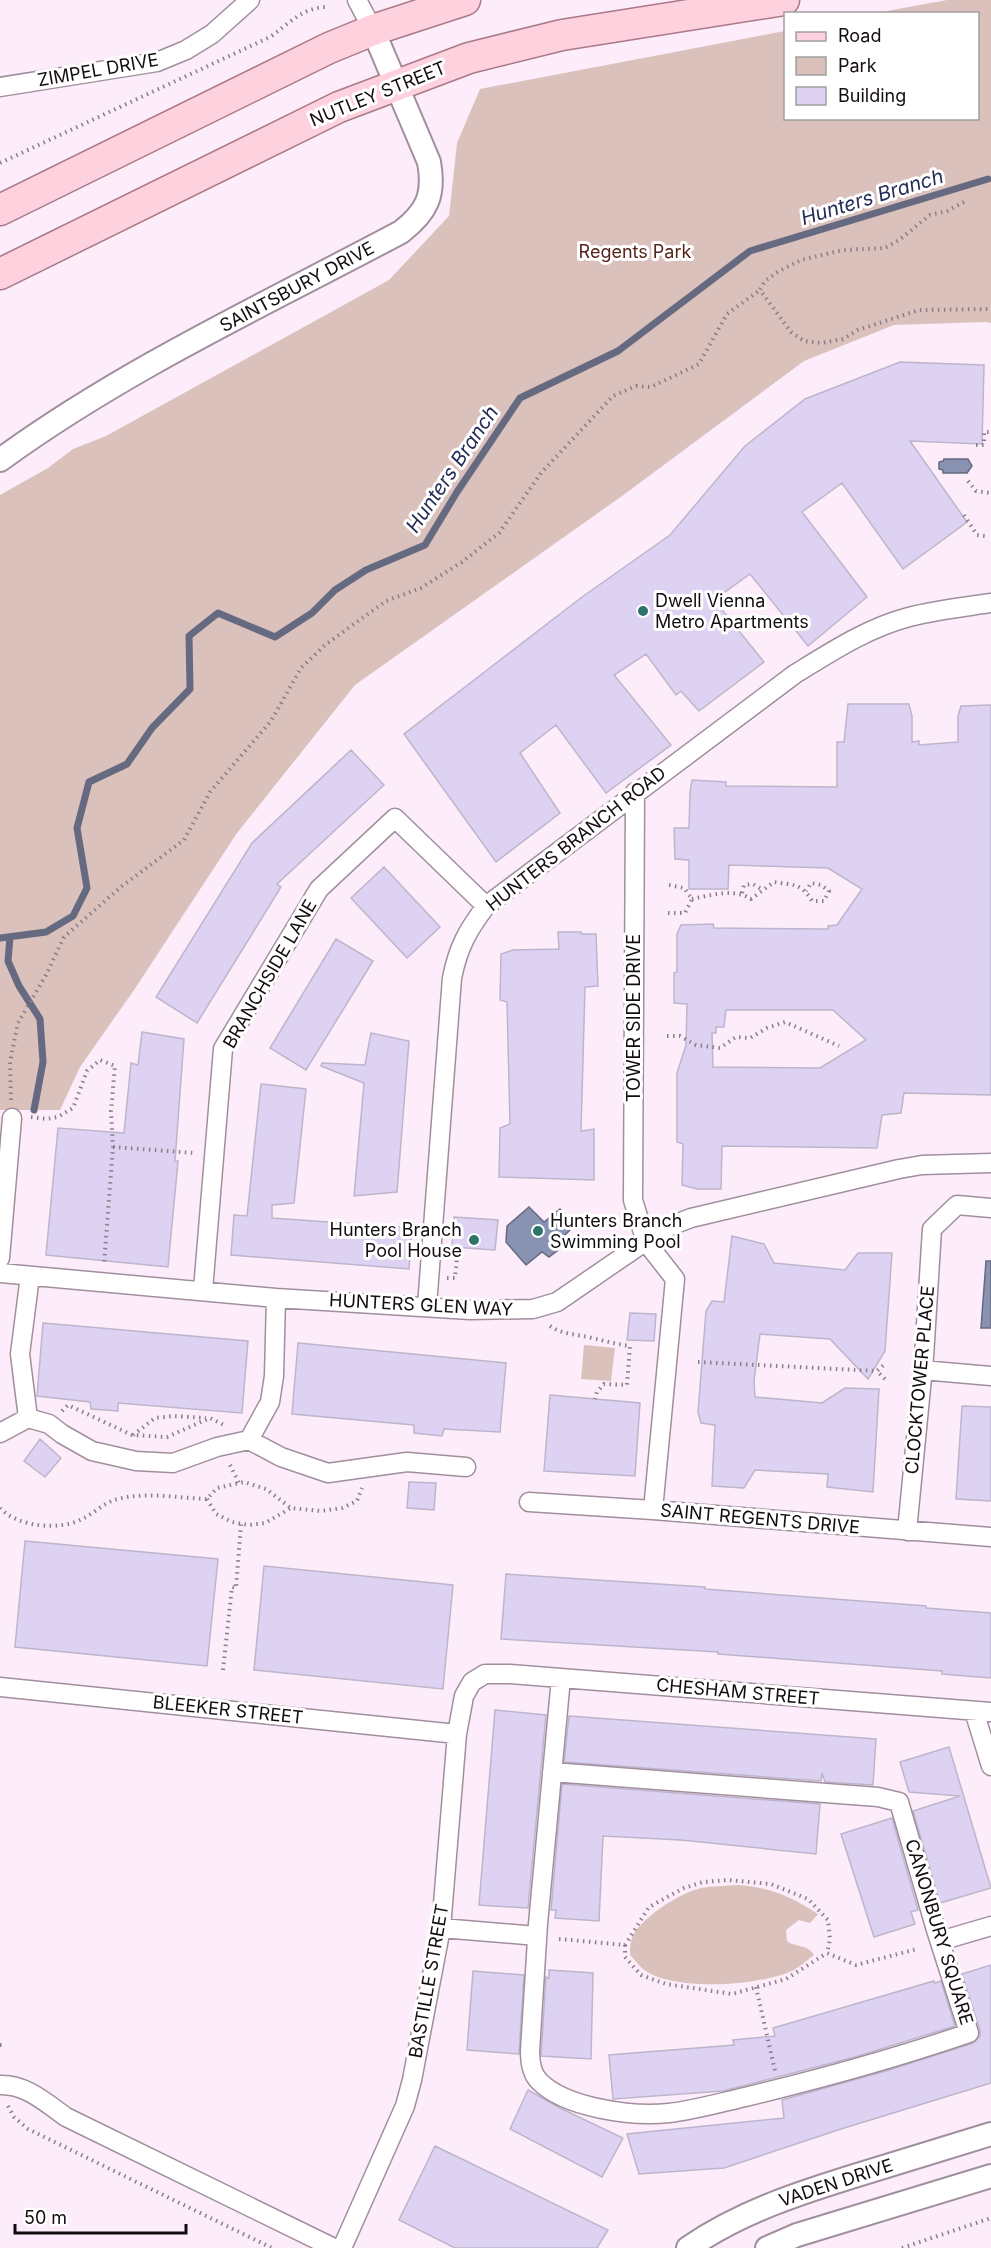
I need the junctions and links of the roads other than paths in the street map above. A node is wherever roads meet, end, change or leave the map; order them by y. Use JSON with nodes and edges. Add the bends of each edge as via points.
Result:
{"nodes":[{"id":1,"x":250,"y":0,"type":"edge"},
{"id":2,"x":357,"y":0,"type":"edge"},
{"id":3,"x":465,"y":0,"type":"edge"},
{"id":4,"x":784,"y":0,"type":"edge"},
{"id":5,"x":373,"y":30,"type":"junction"},
{"id":6,"x":397,"y":85,"type":"junction"},
{"id":7,"x":0,"y":87,"type":"edge"},
{"id":8,"x":123,"y":148,"type":"junction"},
{"id":9,"x":0,"y":196,"type":"edge"},
{"id":10,"x":0,"y":210,"type":"edge"},
{"id":11,"x":0,"y":274,"type":"edge"},
{"id":12,"x":0,"y":459,"type":"edge"},
{"id":13,"x":991,"y":603,"type":"edge"},
{"id":14,"x":635,"y":792,"type":"junction"},
{"id":15,"x":486,"y":906,"type":"junction"},
{"id":16,"x":11,"y":1115,"type":"road end"},
{"id":17,"x":991,"y":1163,"type":"edge"},
{"id":18,"x":991,"y":1208,"type":"edge"},
{"id":19,"x":646,"y":1242,"type":"junction"},
{"id":20,"x":0,"y":1258,"type":"edge"},
{"id":21,"x":0,"y":1273,"type":"edge"},
{"id":22,"x":30,"y":1276,"type":"junction"},
{"id":23,"x":203,"y":1290,"type":"junction"},
{"id":24,"x":276,"y":1298,"type":"junction"},
{"id":25,"x":427,"y":1306,"type":"junction"},
{"id":26,"x":922,"y":1370,"type":"junction"},
{"id":27,"x":991,"y":1376,"type":"edge"},
{"id":28,"x":28,"y":1418,"type":"junction"},
{"id":29,"x":0,"y":1433,"type":"edge"},
{"id":30,"x":249,"y":1440,"type":"junction"},
{"id":31,"x":466,"y":1467,"type":"dead end"},
{"id":32,"x":529,"y":1502,"type":"dead end"},
{"id":33,"x":654,"y":1510,"type":"junction"},
{"id":34,"x":907,"y":1531,"type":"junction"},
{"id":35,"x":991,"y":1537,"type":"edge"},
{"id":36,"x":485,"y":1674,"type":"joint"},
{"id":37,"x":561,"y":1678,"type":"junction"},
{"id":38,"x":0,"y":1686,"type":"edge"},
{"id":39,"x":983,"y":1712,"type":"edge"},
{"id":40,"x":457,"y":1734,"type":"junction"},
{"id":41,"x":991,"y":1766,"type":"edge"},
{"id":42,"x":552,"y":1772,"type":"junction"},
{"id":43,"x":991,"y":1926,"type":"edge"},
{"id":44,"x":441,"y":1928,"type":"junction"},
{"id":45,"x":537,"y":1936,"type":"junction"},
{"id":46,"x":940,"y":1941,"type":"junction"},
{"id":47,"x":0,"y":2085,"type":"edge"},
{"id":48,"x":991,"y":2134,"type":"edge"},
{"id":49,"x":991,"y":2175,"type":"edge"},
{"id":50,"x":334,"y":2248,"type":"edge"},
{"id":51,"x":342,"y":2248,"type":"edge"},
{"id":52,"x":688,"y":2248,"type":"edge"},
{"id":53,"x":766,"y":2248,"type":"edge"}],
"edges":[{"from":1,"to":7,"type":"street","name":"ZIMPEL DRIVE","via":[[212,34],[157,62]]},
{"from":2,"to":5,"type":"street"},
{"from":3,"to":5,"type":"main road"},
{"from":4,"to":6,"type":"main road","name":"NUTLEY STREET","via":[[562,35],[469,58]]},
{"from":5,"to":6,"type":"street","name":"SAINTSBURY DRIVE"},
{"from":5,"to":8,"type":"main road"},
{"from":6,"to":11,"type":"main road","name":"NUTLEY STREET","via":[[339,107]]},
{"from":6,"to":12,"type":"street","name":"SAINTSBURY DRIVE","via":[[429,162],[432,179],[431,195],[415,221],[94,396]]},
{"from":8,"to":9,"type":"main road"},
{"from":8,"to":10,"type":"main road"},
{"from":13,"to":14,"type":"street","name":"HUNTERS BRANCH ROAD","via":[[909,617],[839,646]]},
{"from":14,"to":15,"type":"street","name":"HUNTERS BRANCH ROAD"},
{"from":14,"to":19,"type":"street","name":"TOWER SIDE DRIVE","via":[[633,1200]]},
{"from":15,"to":23,"type":"street","name":"BRANCHSIDE LANE","via":[[395,818],[319,890],[224,1049]]},
{"from":15,"to":25,"type":"street","name":"HUNTERS BRANCH ROAD","via":[[468,930],[452,978]]},
{"from":16,"to":20,"type":"street"},
{"from":17,"to":19,"type":"street","name":"HUNTERS GLEN WAY","via":[[899,1169],[691,1218],[665,1228]]},
{"from":18,"to":26,"type":"street","name":"CLOCKTOWER PLACE","via":[[957,1205],[932,1229]]},
{"from":19,"to":25,"type":"street","name":"HUNTERS GLEN WAY","via":[[557,1302],[507,1310]]},
{"from":19,"to":33,"type":"street","via":[[675,1279]]},
{"from":21,"to":22,"type":"street","name":"HUNTERS GLEN WAY"},
{"from":22,"to":23,"type":"street","name":"HUNTERS GLEN WAY"},
{"from":22,"to":28,"type":"street","via":[[20,1354]]},
{"from":23,"to":24,"type":"street","name":"HUNTERS GLEN WAY"},
{"from":24,"to":25,"type":"street","name":"HUNTERS GLEN WAY"},
{"from":24,"to":30,"type":"street","via":[[270,1402]]},
{"from":26,"to":27,"type":"street"},
{"from":26,"to":34,"type":"street","name":"CLOCKTOWER PLACE"},
{"from":28,"to":29,"type":"street"},
{"from":28,"to":30,"type":"street","via":[[49,1424],[92,1451],[136,1461],[173,1463]]},
{"from":30,"to":31,"type":"street","via":[[328,1473],[407,1462]]},
{"from":32,"to":33,"type":"street","name":"SAINT REGENTS DRIVE"},
{"from":33,"to":34,"type":"street","name":"SAINT REGENTS DRIVE"},
{"from":34,"to":35,"type":"street","name":"SAINT REGENTS DRIVE"},
{"from":36,"to":37,"type":"street","name":"CHESHAM STREET"},
{"from":36,"to":40,"type":"street","name":"BASTILLE STREET","via":[[472,1682],[464,1696]]},
{"from":37,"to":39,"type":"street","name":"CHESHAM STREET"},
{"from":37,"to":42,"type":"street","name":"CANONBURY SQUARE"},
{"from":38,"to":40,"type":"street","name":"BLEEKER STREET"},
{"from":39,"to":41,"type":"street"},
{"from":40,"to":44,"type":"street","name":"BASTILLE STREET"},
{"from":42,"to":45,"type":"street","name":"CANONBURY SQUARE"},
{"from":42,"to":46,"type":"street","name":"CANONBURY SQUARE","via":[[878,1797],[899,1802]]},
{"from":43,"to":46,"type":"street"},
{"from":44,"to":45,"type":"street"},
{"from":44,"to":51,"type":"street","name":"BASTILLE STREET","via":[[405,2106]]},
{"from":45,"to":46,"type":"street","name":"CANONBURY SQUARE","via":[[530,2066],[538,2080],[549,2088],[590,2107],[635,2114],[706,2108],[969,2033]]},
{"from":47,"to":50,"type":"street","via":[[29,2091],[66,2117]]},
{"from":48,"to":52,"type":"street","name":"VADEN DRIVE","via":[[754,2211]]},
{"from":49,"to":53,"type":"street","name":"VADEN DRIVE"}]}
